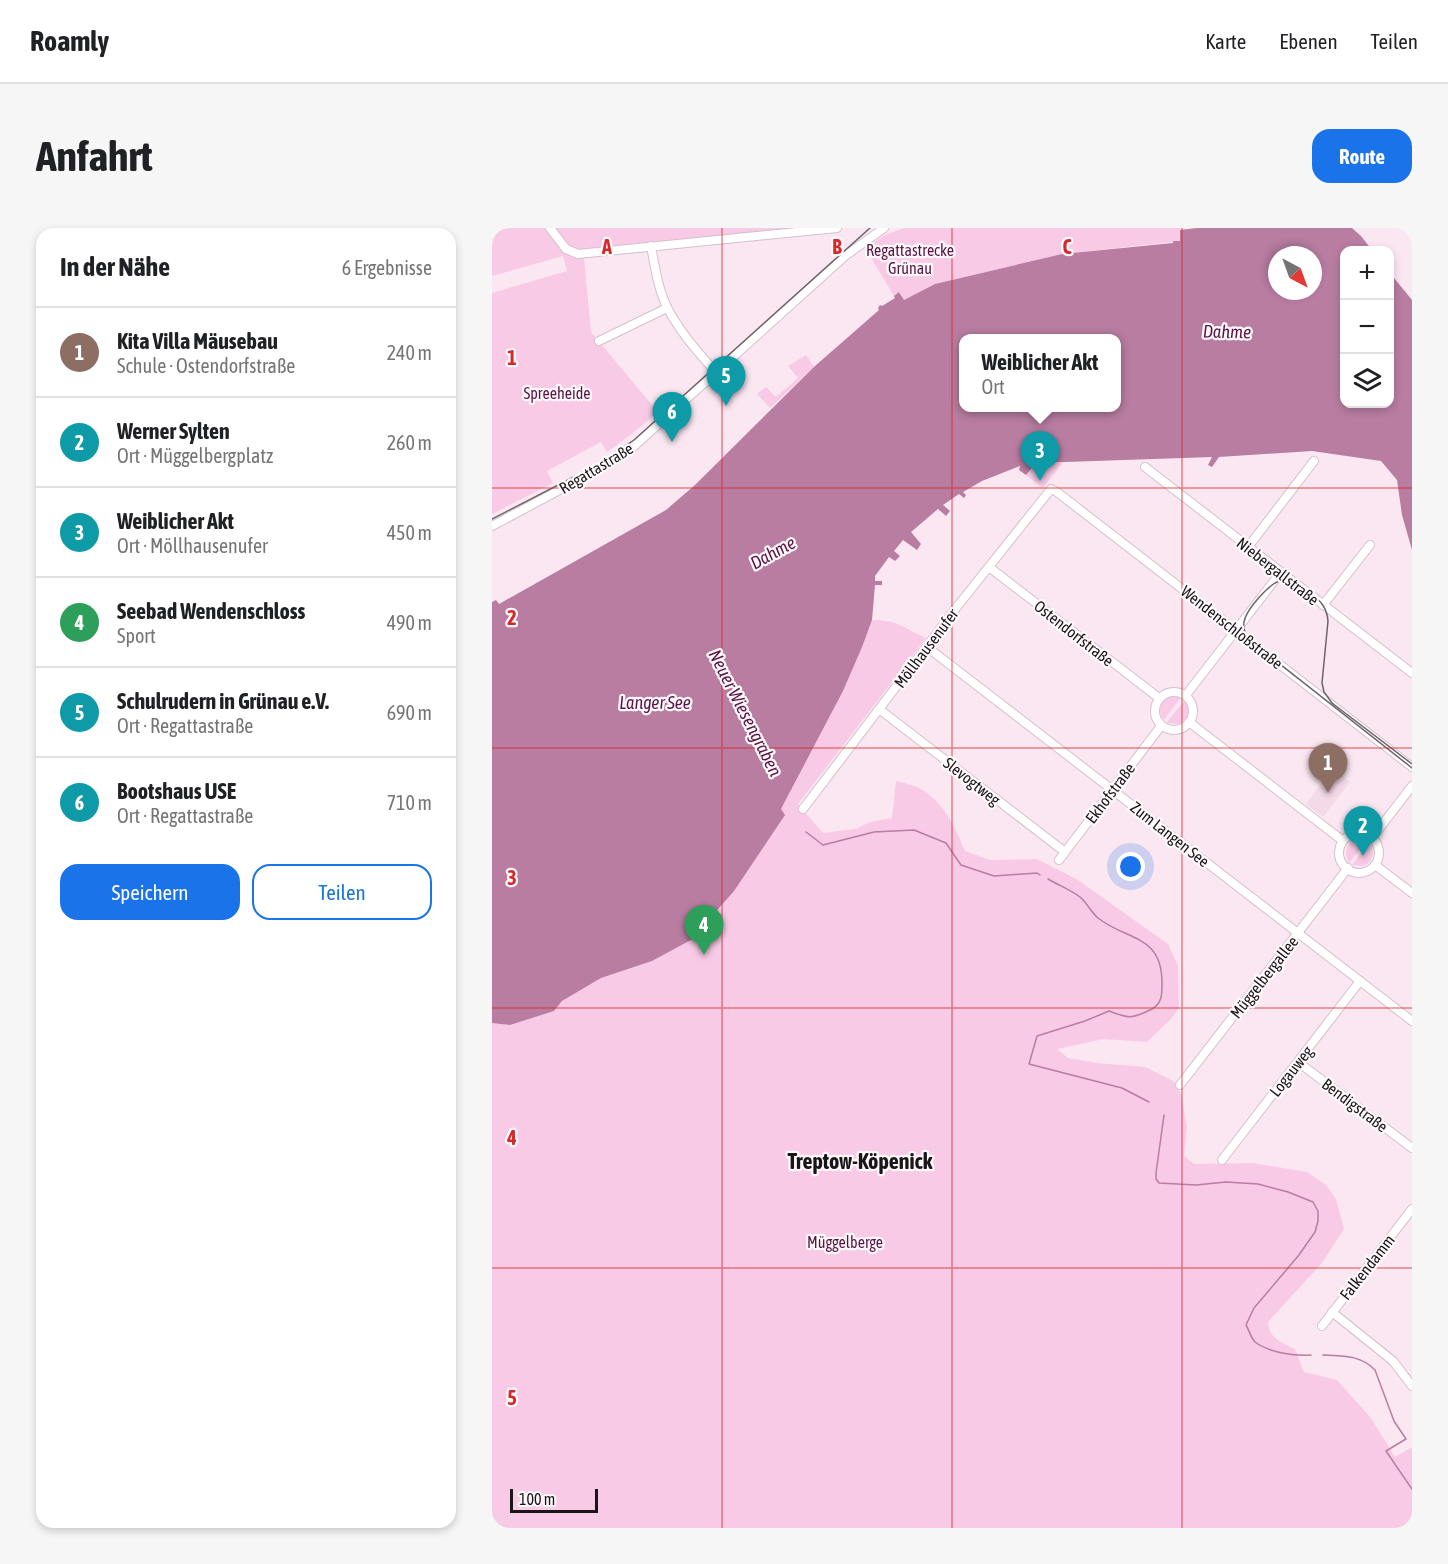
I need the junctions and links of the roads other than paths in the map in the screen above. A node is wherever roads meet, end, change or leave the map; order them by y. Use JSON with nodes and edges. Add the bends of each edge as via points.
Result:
{"nodes":[{"id":1,"x":550,"y":228,"type":"edge"},
{"id":2,"x":837,"y":228,"type":"edge"},
{"id":3,"x":879,"y":229,"type":"edge"},
{"id":4,"x":651,"y":246,"type":"junction"},
{"id":5,"x":667,"y":308,"type":"junction"},
{"id":6,"x":599,"y":341,"type":"dead end"},
{"id":7,"x":716,"y":372,"type":"junction"},
{"id":8,"x":1314,"y":460,"type":"dead end"},
{"id":9,"x":1145,"y":467,"type":"dead end"},
{"id":10,"x":1051,"y":489,"type":"joint"},
{"id":11,"x":492,"y":526,"type":"edge"},
{"id":12,"x":1370,"y":546,"type":"dead end"},
{"id":13,"x":1248,"y":547,"type":"junction"},
{"id":14,"x":989,"y":567,"type":"junction"},
{"id":15,"x":1281,"y":572,"type":"junction"},
{"id":16,"x":1323,"y":605,"type":"junction"},
{"id":17,"x":1236,"y":630,"type":"junction"},
{"id":18,"x":927,"y":647,"type":"junction"},
{"id":19,"x":1412,"y":674,"type":"edge"},
{"id":20,"x":1186,"y":695,"type":"junction"},
{"id":21,"x":1159,"y":698,"type":"junction"},
{"id":22,"x":879,"y":709,"type":"junction"},
{"id":23,"x":1189,"y":722,"type":"junction"},
{"id":24,"x":1161,"y":726,"type":"junction"},
{"id":25,"x":1412,"y":767,"type":"edge"},
{"id":26,"x":1412,"y":786,"type":"edge"},
{"id":27,"x":1113,"y":789,"type":"junction"},
{"id":28,"x":803,"y":809,"type":"dead end"},
{"id":29,"x":1372,"y":838,"type":"junction"},
{"id":30,"x":1344,"y":841,"type":"junction"},
{"id":31,"x":1065,"y":852,"type":"junction"},
{"id":32,"x":1059,"y":860,"type":"dead end"},
{"id":33,"x":1375,"y":865,"type":"junction"},
{"id":34,"x":1348,"y":868,"type":"junction"},
{"id":35,"x":1412,"y":894,"type":"edge"},
{"id":36,"x":1297,"y":933,"type":"junction"},
{"id":37,"x":1360,"y":981,"type":"junction"},
{"id":38,"x":1412,"y":1021,"type":"edge"},
{"id":39,"x":1298,"y":1062,"type":"junction"},
{"id":40,"x":1180,"y":1085,"type":"dead end"},
{"id":41,"x":1412,"y":1148,"type":"edge"},
{"id":42,"x":1222,"y":1160,"type":"dead end"},
{"id":43,"x":1412,"y":1209,"type":"edge"},
{"id":44,"x":1332,"y":1312,"type":"junction"},
{"id":45,"x":1322,"y":1326,"type":"dead end"},
{"id":46,"x":1412,"y":1386,"type":"edge"}],
"edges":[{"from":1,"to":4,"type":"street","via":[[569,252],[578,254]]},
{"from":2,"to":4,"type":"street"},
{"from":3,"to":7,"type":"street","name":"Regattastraße"},
{"from":4,"to":5,"type":"street"},
{"from":5,"to":6,"type":"street"},
{"from":5,"to":7,"type":"street"},
{"from":7,"to":11,"type":"street","name":"Regattastraße","via":[[612,462]]},
{"from":8,"to":13,"type":"street"},
{"from":9,"to":13,"type":"street","name":"Niebergallstraße"},
{"from":10,"to":14,"type":"street","name":"Möllhausenufer"},
{"from":10,"to":17,"type":"street","name":"Wendenschloßstraße"},
{"from":12,"to":16,"type":"street"},
{"from":13,"to":15,"type":"street","name":"Niebergallstraße"},
{"from":14,"to":18,"type":"street","name":"Möllhausenufer"},
{"from":14,"to":21,"type":"street","name":"Ostendorfstraße"},
{"from":15,"to":16,"type":"street","name":"Niebergallstraße"},
{"from":15,"to":17,"type":"street"},
{"from":16,"to":19,"type":"street","name":"Niebergallstraße"},
{"from":17,"to":20,"type":"street"},
{"from":17,"to":25,"type":"street","name":"Wendenschloßstraße"},
{"from":18,"to":22,"type":"street","name":"Möllhausenufer"},
{"from":18,"to":27,"type":"street","name":"Zum Langen See"},
{"from":20,"to":21,"type":"street","via":[[1169,692]]},
{"from":20,"to":23,"type":"street","via":[[1193,711]]},
{"from":21,"to":24,"type":"street","via":[[1154,710]]},
{"from":22,"to":28,"type":"street","name":"Möllhausenufer"},
{"from":22,"to":31,"type":"street","name":"Slevogtweg"},
{"from":23,"to":24,"type":"street","via":[[1173,730]]},
{"from":23,"to":30,"type":"street"},
{"from":24,"to":27,"type":"street","name":"Ekhofstraße"},
{"from":26,"to":29,"type":"street"},
{"from":27,"to":31,"type":"street","name":"Ekhofstraße"},
{"from":27,"to":36,"type":"street","name":"Zum Langen See"},
{"from":29,"to":30,"type":"street","via":[[1357,833]]},
{"from":29,"to":33,"type":"street","via":[[1379,848]]},
{"from":30,"to":34,"type":"street","via":[[1340,854]]},
{"from":31,"to":32,"type":"street","name":"Ekhofstraße"},
{"from":33,"to":34,"type":"street","via":[[1362,872]]},
{"from":33,"to":35,"type":"street"},
{"from":34,"to":36,"type":"street","name":"Müggelbergallee"},
{"from":36,"to":37,"type":"street","name":"Zum Langen See"},
{"from":36,"to":40,"type":"street","name":"Müggelbergallee"},
{"from":37,"to":38,"type":"street","name":"Zum Langen See"},
{"from":37,"to":39,"type":"street","name":"Logauweg"},
{"from":39,"to":41,"type":"street","name":"Bendigstraße"},
{"from":39,"to":42,"type":"street","name":"Logauweg"},
{"from":43,"to":44,"type":"street","name":"Falkendamm"},
{"from":44,"to":45,"type":"street","name":"Falkendamm"},
{"from":44,"to":46,"type":"street","via":[[1393,1361]]}]}
